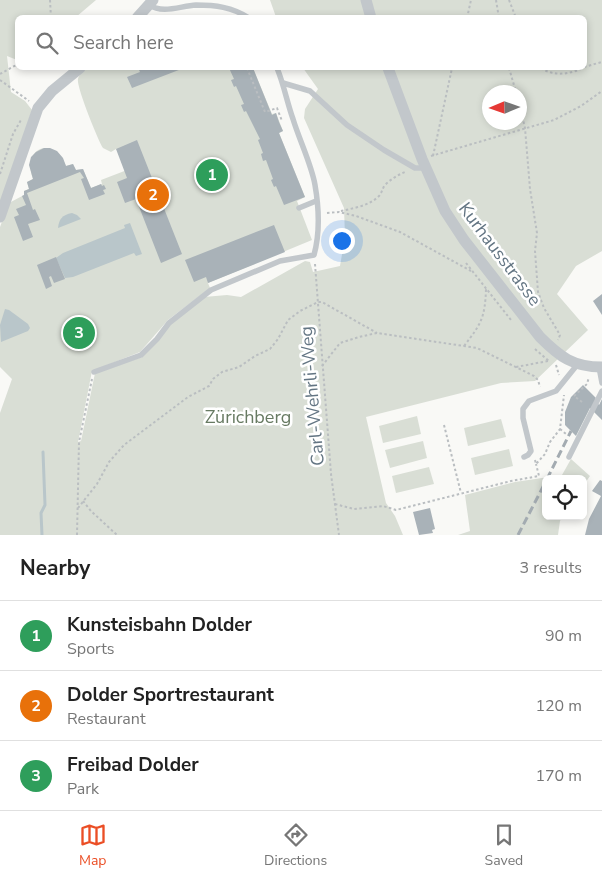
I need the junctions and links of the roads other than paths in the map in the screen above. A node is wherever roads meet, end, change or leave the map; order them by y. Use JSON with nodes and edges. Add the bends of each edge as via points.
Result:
{"nodes":[{"id":1,"x":366,"y":0,"type":"edge"},
{"id":2,"x":151,"y":2,"type":"edge"},
{"id":3,"x":140,"y":15,"type":"edge"},
{"id":4,"x":243,"y":15,"type":"edge"},
{"id":5,"x":371,"y":15,"type":"edge"},
{"id":6,"x":78,"y":70,"type":"edge"},
{"id":7,"x":279,"y":70,"type":"edge"},
{"id":8,"x":389,"y":70,"type":"edge"},
{"id":9,"x":283,"y":82,"type":"junction"},
{"id":10,"x":424,"y":162,"type":"junction"},
{"id":11,"x":316,"y":202,"type":"junction"},
{"id":12,"x":299,"y":208,"type":"dead end"},
{"id":13,"x":0,"y":217,"type":"edge"},
{"id":14,"x":578,"y":365,"type":"junction"},
{"id":15,"x":601,"y":367,"type":"edge"},
{"id":16,"x":94,"y":372,"type":"road end"},
{"id":17,"x":602,"y":383,"type":"edge"},
{"id":18,"x":602,"y":391,"type":"edge"},
{"id":19,"x":524,"y":457,"type":"dead end"},
{"id":20,"x":569,"y":457,"type":"dead end"}],
"edges":[{"from":1,"to":5,"type":"street"},
{"from":2,"to":3,"type":"street"},
{"from":2,"to":4,"type":"lane","via":[[154,8],[161,10],[194,5],[219,6]]},
{"from":6,"to":13,"type":"street","via":[[52,91],[38,108]]},
{"from":7,"to":9,"type":"lane"},
{"from":8,"to":10,"type":"street","name":"Kurhausstrasse"},
{"from":9,"to":10,"type":"lane","via":[[310,91],[347,125],[384,150]]},
{"from":9,"to":11,"type":"lane","via":[[315,184]]},
{"from":10,"to":14,"type":"street","name":"Kurhausstrasse","via":[[445,211],[551,356]]},
{"from":11,"to":12,"type":"lane"},
{"from":11,"to":16,"type":"lane","via":[[318,242],[314,255],[280,261],[211,290],[169,323],[141,355]]},
{"from":14,"to":15,"type":"street","name":"Kurhausstrasse"},
{"from":14,"to":19,"type":"lane","via":[[556,391],[529,401],[524,409],[531,451]]},
{"from":15,"to":17,"type":"lane"},
{"from":18,"to":20,"type":"lane"}]}
